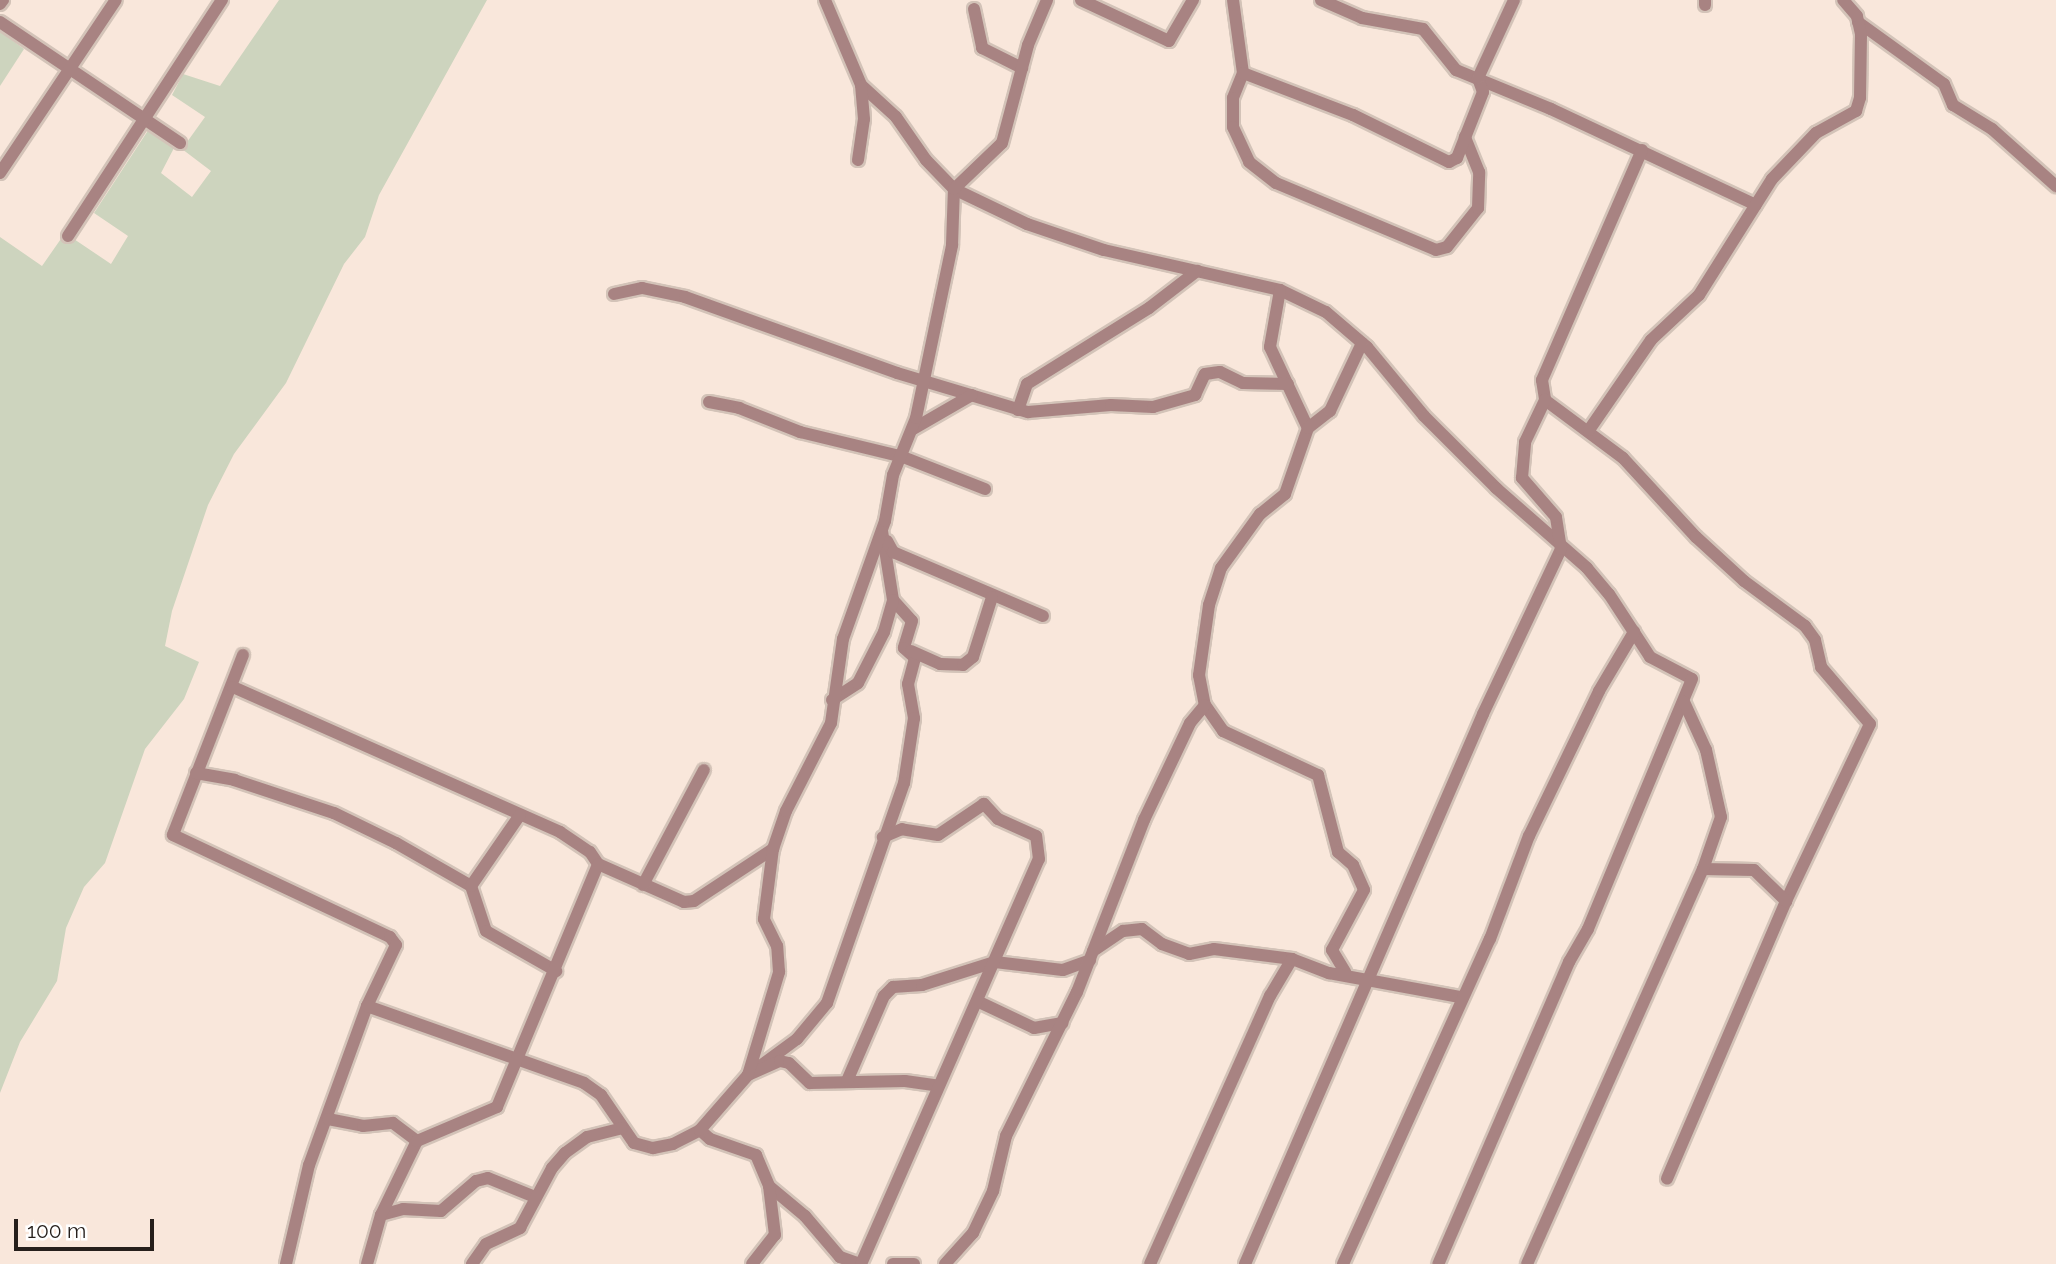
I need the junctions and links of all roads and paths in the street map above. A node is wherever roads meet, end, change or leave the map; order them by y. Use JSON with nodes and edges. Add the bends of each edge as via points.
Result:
{"nodes":[{"id":1,"x":116,"y":0,"type":"edge"},
{"id":2,"x":222,"y":0,"type":"edge"},
{"id":3,"x":825,"y":0,"type":"edge"},
{"id":4,"x":833,"y":0,"type":"edge"},
{"id":5,"x":1047,"y":0,"type":"edge"},
{"id":6,"x":1081,"y":0,"type":"edge"},
{"id":7,"x":1192,"y":0,"type":"edge"},
{"id":8,"x":1233,"y":0,"type":"edge"},
{"id":9,"x":1321,"y":0,"type":"edge"},
{"id":10,"x":1514,"y":0,"type":"edge"},
{"id":11,"x":1843,"y":0,"type":"edge"},
{"id":12,"x":1858,"y":0,"type":"edge"},
{"id":13,"x":974,"y":9,"type":"dead end"},
{"id":14,"x":833,"y":18,"type":"junction"},
{"id":15,"x":1857,"y":18,"type":"junction"},
{"id":16,"x":0,"y":22,"type":"edge"},
{"id":17,"x":1022,"y":68,"type":"junction"},
{"id":18,"x":70,"y":69,"type":"junction"},
{"id":19,"x":1243,"y":73,"type":"junction"},
{"id":20,"x":1478,"y":78,"type":"junction"},
{"id":21,"x":860,"y":85,"type":"junction"},
{"id":22,"x":145,"y":120,"type":"junction"},
{"id":23,"x":1465,"y":137,"type":"junction"},
{"id":24,"x":180,"y":143,"type":"dead end"},
{"id":25,"x":1642,"y":150,"type":"junction"},
{"id":26,"x":858,"y":160,"type":"dead end"},
{"id":27,"x":0,"y":173,"type":"edge"},
{"id":28,"x":2056,"y":186,"type":"edge"},
{"id":29,"x":954,"y":189,"type":"junction"},
{"id":30,"x":1756,"y":205,"type":"junction"},
{"id":31,"x":68,"y":236,"type":"dead end"},
{"id":32,"x":1197,"y":271,"type":"junction"},
{"id":33,"x":1280,"y":289,"type":"junction"},
{"id":34,"x":614,"y":294,"type":"dead end"},
{"id":35,"x":1363,"y":343,"type":"junction"},
{"id":36,"x":923,"y":382,"type":"junction"},
{"id":37,"x":1288,"y":384,"type":"junction"},
{"id":38,"x":972,"y":395,"type":"junction"},
{"id":39,"x":1545,"y":400,"type":"junction"},
{"id":40,"x":709,"y":402,"type":"dead end"},
{"id":41,"x":1018,"y":410,"type":"junction"},
{"id":42,"x":1308,"y":428,"type":"junction"},
{"id":43,"x":913,"y":429,"type":"junction"},
{"id":44,"x":1589,"y":430,"type":"junction"},
{"id":45,"x":903,"y":457,"type":"junction"},
{"id":46,"x":985,"y":489,"type":"dead end"},
{"id":47,"x":882,"y":531,"type":"junction"},
{"id":48,"x":1561,"y":549,"type":"junction"},
{"id":49,"x":992,"y":597,"type":"junction"},
{"id":50,"x":893,"y":600,"type":"junction"},
{"id":51,"x":1043,"y":616,"type":"dead end"},
{"id":52,"x":1634,"y":632,"type":"junction"},
{"id":53,"x":904,"y":648,"type":"junction"},
{"id":54,"x":243,"y":655,"type":"dead end"},
{"id":55,"x":233,"y":687,"type":"junction"},
{"id":56,"x":832,"y":699,"type":"junction"},
{"id":57,"x":1684,"y":702,"type":"junction"},
{"id":58,"x":1206,"y":705,"type":"junction"},
{"id":59,"x":704,"y":770,"type":"dead end"},
{"id":60,"x":197,"y":773,"type":"junction"},
{"id":61,"x":520,"y":815,"type":"junction"},
{"id":62,"x":883,"y":837,"type":"junction"},
{"id":63,"x":773,"y":849,"type":"junction"},
{"id":64,"x":598,"y":864,"type":"junction"},
{"id":65,"x":1703,"y":869,"type":"junction"},
{"id":66,"x":643,"y":884,"type":"junction"},
{"id":67,"x":471,"y":886,"type":"junction"},
{"id":68,"x":1786,"y":901,"type":"junction"},
{"id":69,"x":1092,"y":955,"type":"junction"},
{"id":70,"x":1292,"y":959,"type":"junction"},
{"id":71,"x":995,"y":962,"type":"junction"},
{"id":72,"x":556,"y":971,"type":"junction"},
{"id":73,"x":1345,"y":972,"type":"junction"},
{"id":74,"x":1371,"y":979,"type":"junction"},
{"id":75,"x":1460,"y":997,"type":"junction"},
{"id":76,"x":977,"y":1001,"type":"junction"},
{"id":77,"x":367,"y":1006,"type":"junction"},
{"id":78,"x":1063,"y":1023,"type":"junction"},
{"id":79,"x":518,"y":1059,"type":"junction"},
{"id":80,"x":748,"y":1075,"type":"junction"},
{"id":81,"x":847,"y":1081,"type":"junction"},
{"id":82,"x":939,"y":1086,"type":"junction"},
{"id":83,"x":328,"y":1119,"type":"junction"},
{"id":84,"x":622,"y":1128,"type":"junction"},
{"id":85,"x":700,"y":1130,"type":"junction"},
{"id":86,"x":417,"y":1141,"type":"junction"},
{"id":87,"x":1667,"y":1179,"type":"dead end"},
{"id":88,"x":769,"y":1186,"type":"junction"},
{"id":89,"x":536,"y":1197,"type":"junction"},
{"id":90,"x":381,"y":1215,"type":"junction"},
{"id":91,"x":286,"y":1264,"type":"edge"},
{"id":92,"x":367,"y":1264,"type":"edge"},
{"id":93,"x":472,"y":1264,"type":"edge"},
{"id":94,"x":752,"y":1264,"type":"edge"},
{"id":95,"x":860,"y":1264,"type":"edge"},
{"id":96,"x":893,"y":1264,"type":"edge"},
{"id":97,"x":914,"y":1264,"type":"edge"},
{"id":98,"x":945,"y":1264,"type":"edge"},
{"id":99,"x":1150,"y":1264,"type":"edge"},
{"id":100,"x":1245,"y":1264,"type":"edge"},
{"id":101,"x":1343,"y":1264,"type":"edge"},
{"id":102,"x":1438,"y":1264,"type":"edge"},
{"id":103,"x":1527,"y":1264,"type":"edge"}],
"edges":[{"from":1,"to":18,"type":"street"},
{"from":2,"to":22,"type":"street"},
{"from":3,"to":14,"type":"street"},
{"from":4,"to":14,"type":"street"},
{"from":5,"to":17,"type":"street"},
{"from":6,"to":7,"type":"street","via":[[1169,41]]},
{"from":8,"to":19,"type":"street"},
{"from":9,"to":20,"type":"street","via":[[1362,18],[1423,29],[1456,71]]},
{"from":10,"to":20,"type":"street"},
{"from":11,"to":15,"type":"street"},
{"from":12,"to":15,"type":"street"},
{"from":13,"to":17,"type":"street","via":[[982,48]]},
{"from":14,"to":21,"type":"street"},
{"from":15,"to":28,"type":"street","via":[[1935,77],[1954,105],[1992,129]]},
{"from":15,"to":30,"type":"street","via":[[1862,60],[1856,111],[1816,133],[1772,178]]},
{"from":16,"to":18,"type":"street"},
{"from":17,"to":29,"type":"street","via":[[1002,142]]},
{"from":18,"to":22,"type":"street"},
{"from":18,"to":27,"type":"street"},
{"from":19,"to":23,"type":"street","via":[[1353,115],[1449,162],[1457,158]]},
{"from":19,"to":23,"type":"street","via":[[1233,97],[1233,127],[1249,162],[1292,191],[1430,250],[1447,247],[1478,208],[1479,172]]},
{"from":20,"to":23,"type":"street","via":[[1483,92]]},
{"from":20,"to":25,"type":"street"},
{"from":21,"to":26,"type":"street","via":[[864,119]]},
{"from":21,"to":29,"type":"street","via":[[895,117]]},
{"from":22,"to":24,"type":"street"},
{"from":22,"to":31,"type":"street"},
{"from":25,"to":30,"type":"street"},
{"from":25,"to":39,"type":"street","via":[[1542,380]]},
{"from":29,"to":32,"type":"street","via":[[1069,238]]},
{"from":29,"to":36,"type":"street","via":[[953,245]]},
{"from":30,"to":44,"type":"street","via":[[1699,295],[1651,340]]},
{"from":32,"to":33,"type":"street"},
{"from":32,"to":41,"type":"street","via":[[1149,308],[1027,384]]},
{"from":33,"to":35,"type":"street","via":[[1326,312]]},
{"from":33,"to":37,"type":"street","via":[[1268,336]]},
{"from":34,"to":36,"type":"street","via":[[642,288],[685,297]]},
{"from":35,"to":42,"type":"street","via":[[1330,411]]},
{"from":35,"to":48,"type":"street","via":[[1424,416]]},
{"from":36,"to":38,"type":"street"},
{"from":36,"to":43,"type":"street"},
{"from":37,"to":41,"type":"street","via":[[1243,383],[1220,372],[1205,374],[1195,395],[1153,407]]},
{"from":37,"to":42,"type":"street"},
{"from":38,"to":41,"type":"street"},
{"from":38,"to":43,"type":"street"},
{"from":39,"to":44,"type":"street"},
{"from":39,"to":48,"type":"street","via":[[1525,442],[1522,478],[1556,517]]},
{"from":40,"to":45,"type":"street","via":[[739,408],[800,432]]},
{"from":42,"to":58,"type":"street","via":[[1285,494],[1260,514],[1221,568],[1209,605],[1199,676]]},
{"from":43,"to":45,"type":"street"},
{"from":44,"to":68,"type":"street","via":[[1623,458],[1681,522],[1744,581],[1805,626],[1815,640],[1821,667],[1868,720],[1858,756]]},
{"from":45,"to":46,"type":"street"},
{"from":45,"to":47,"type":"street","via":[[889,487]]},
{"from":47,"to":49,"type":"street","via":[[893,552]]},
{"from":47,"to":50,"type":"street"},
{"from":47,"to":56,"type":"street","via":[[843,639]]},
{"from":48,"to":52,"type":"street","via":[[1587,568]]},
{"from":48,"to":74,"type":"street","via":[[1483,714]]},
{"from":49,"to":51,"type":"street"},
{"from":49,"to":53,"type":"street","via":[[973,657],[963,664],[940,664]]},
{"from":50,"to":53,"type":"street","via":[[912,621]]},
{"from":50,"to":56,"type":"street","via":[[884,632],[858,683]]},
{"from":52,"to":57,"type":"street","via":[[1657,663],[1692,679]]},
{"from":52,"to":75,"type":"street","via":[[1579,731],[1529,836],[1490,939]]},
{"from":53,"to":62,"type":"street","via":[[915,658],[908,684],[914,718],[901,793]]},
{"from":54,"to":55,"type":"street"},
{"from":55,"to":60,"type":"street"},
{"from":55,"to":61,"type":"street"},
{"from":56,"to":63,"type":"street","via":[[831,723],[786,811]]},
{"from":57,"to":65,"type":"street","via":[[1706,750],[1721,807]]},
{"from":57,"to":102,"type":"street"},
{"from":58,"to":69,"type":"street","via":[[1190,723],[1144,820]]},
{"from":58,"to":73,"type":"street","via":[[1223,732],[1318,775],[1338,852],[1353,865],[1364,890],[1332,950]]},
{"from":59,"to":66,"type":"street"},
{"from":60,"to":67,"type":"street","via":[[234,780],[334,813]]},
{"from":60,"to":77,"type":"street","via":[[173,830],[176,838],[395,940]]},
{"from":61,"to":64,"type":"street","via":[[575,841]]},
{"from":61,"to":67,"type":"street"},
{"from":62,"to":71,"type":"street","via":[[902,829],[938,835],[981,804],[988,805],[998,819],[1036,836],[1040,842],[1035,877]]},
{"from":62,"to":80,"type":"street","via":[[827,1003],[797,1039]]},
{"from":63,"to":66,"type":"street","via":[[689,903]]},
{"from":63,"to":80,"type":"street","via":[[764,919],[777,946],[779,972]]},
{"from":64,"to":66,"type":"street"},
{"from":64,"to":72,"type":"street"},
{"from":65,"to":68,"type":"street","via":[[1754,870]]},
{"from":65,"to":103,"type":"street"},
{"from":67,"to":72,"type":"street","via":[[486,931]]},
{"from":68,"to":87,"type":"street"},
{"from":69,"to":70,"type":"street","via":[[1123,931],[1142,929],[1161,944],[1189,954],[1214,949]]},
{"from":69,"to":71,"type":"street","via":[[1063,970]]},
{"from":69,"to":78,"type":"street"},
{"from":70,"to":73,"type":"street","via":[[1329,973]]},
{"from":70,"to":99,"type":"street","via":[[1270,996]]},
{"from":71,"to":76,"type":"street"},
{"from":71,"to":81,"type":"street","via":[[887,991]]},
{"from":72,"to":79,"type":"street"},
{"from":73,"to":74,"type":"street"},
{"from":74,"to":75,"type":"street"},
{"from":74,"to":100,"type":"street"},
{"from":75,"to":101,"type":"street"},
{"from":76,"to":78,"type":"street","via":[[1034,1028]]},
{"from":76,"to":82,"type":"street"},
{"from":77,"to":79,"type":"street"},
{"from":77,"to":83,"type":"street"},
{"from":78,"to":98,"type":"street","via":[[1006,1136],[993,1191],[973,1233]]},
{"from":79,"to":84,"type":"street","via":[[584,1083],[601,1096]]},
{"from":79,"to":86,"type":"street","via":[[497,1107]]},
{"from":80,"to":81,"type":"street","via":[[780,1061],[789,1063],[810,1083]]},
{"from":80,"to":85,"type":"street"},
{"from":81,"to":82,"type":"street"},
{"from":82,"to":95,"type":"street"},
{"from":83,"to":86,"type":"street","via":[[363,1126],[393,1123]]},
{"from":83,"to":91,"type":"street","via":[[301,1194]]},
{"from":84,"to":85,"type":"street","via":[[634,1143],[653,1148]]},
{"from":84,"to":89,"type":"street","via":[[587,1137],[565,1153]]},
{"from":85,"to":88,"type":"street","via":[[710,1139],[756,1155]]},
{"from":86,"to":90,"type":"street"},
{"from":88,"to":94,"type":"street","via":[[775,1235]]},
{"from":88,"to":95,"type":"street","via":[[805,1216],[840,1257]]},
{"from":89,"to":90,"type":"street","via":[[488,1178],[476,1181],[441,1211],[403,1209]]},
{"from":89,"to":93,"type":"street","via":[[520,1228],[486,1244]]},
{"from":90,"to":92,"type":"street"},
{"from":96,"to":97,"type":"street"}]}
